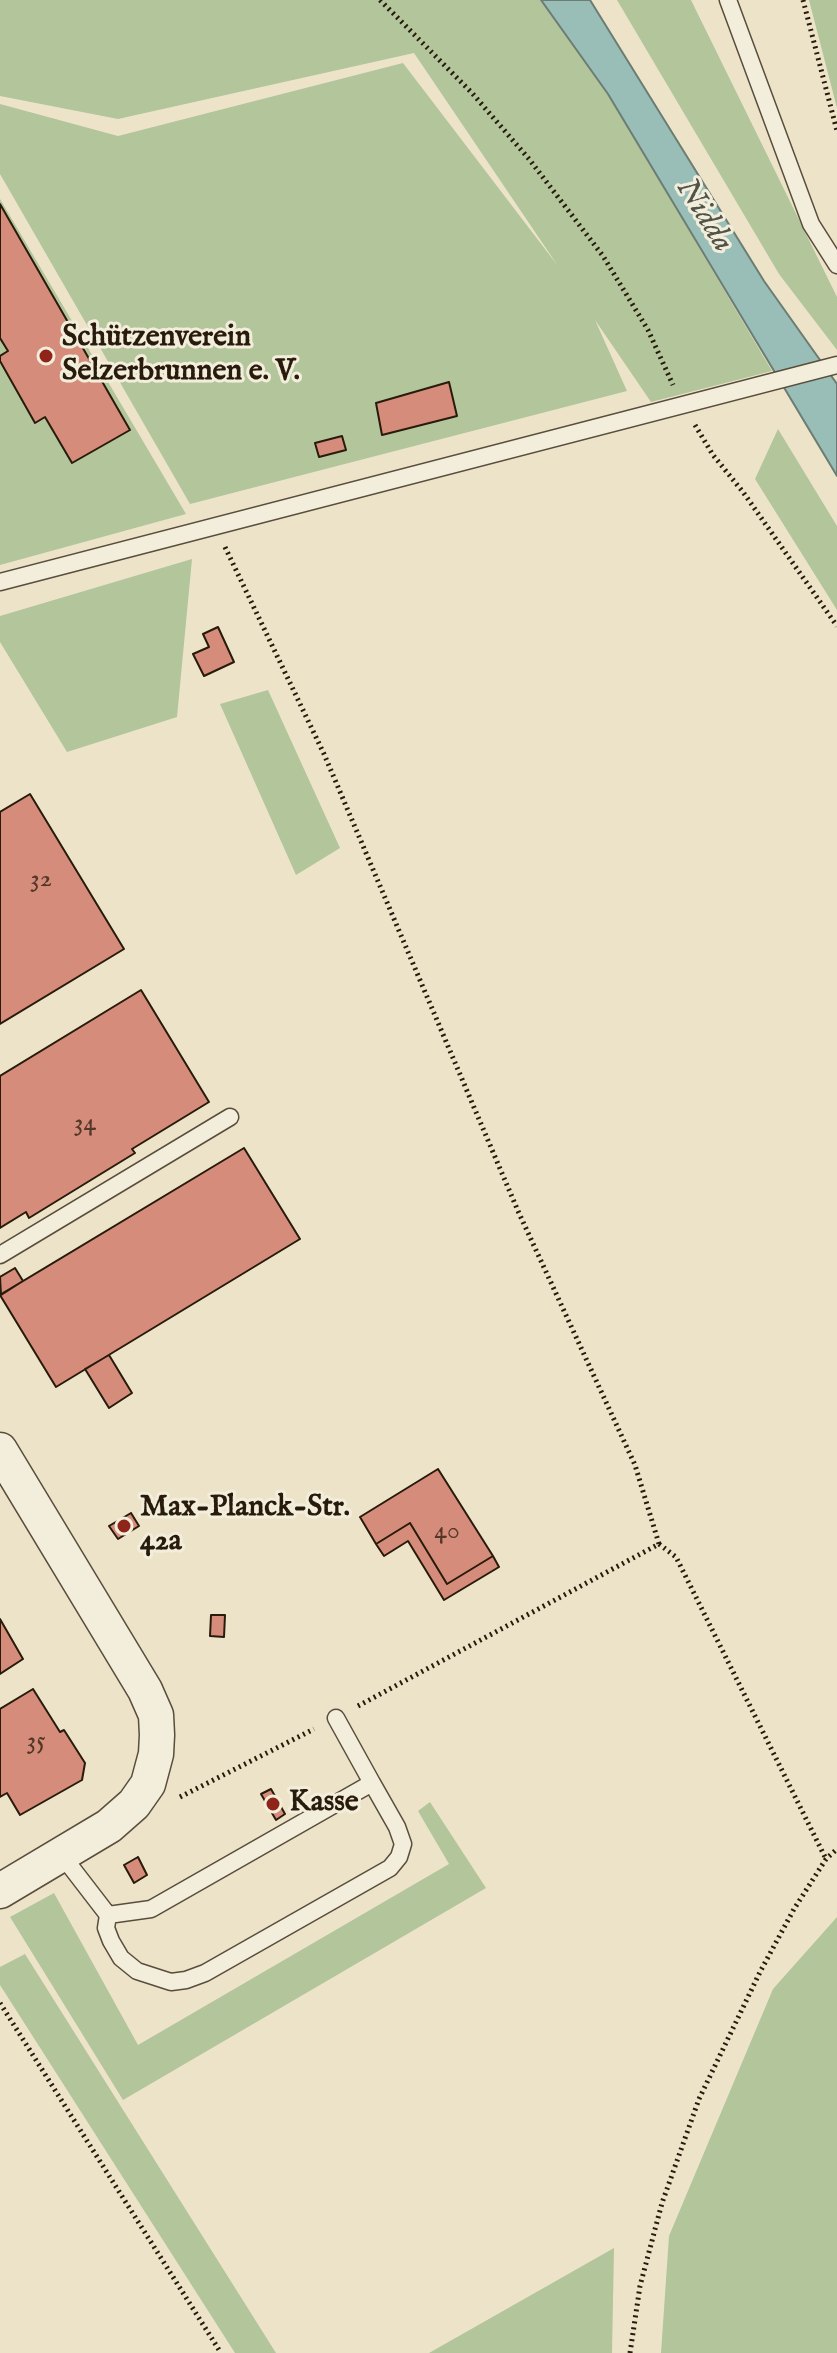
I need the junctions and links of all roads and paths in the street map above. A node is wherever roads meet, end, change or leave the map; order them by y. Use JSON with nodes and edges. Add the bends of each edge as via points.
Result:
{"nodes":[{"id":1,"x":380,"y":0,"type":"edge"},
{"id":2,"x":728,"y":0,"type":"edge"},
{"id":3,"x":803,"y":0,"type":"edge"},
{"id":4,"x":837,"y":131,"type":"edge"},
{"id":5,"x":837,"y":265,"type":"edge"},
{"id":6,"x":837,"y":365,"type":"edge"},
{"id":7,"x":683,"y":406,"type":"junction"},
{"id":8,"x":215,"y":527,"type":"junction"},
{"id":9,"x":0,"y":582,"type":"edge"},
{"id":10,"x":837,"y":626,"type":"edge"},
{"id":11,"x":230,"y":1117,"type":"dead end"},
{"id":12,"x":0,"y":1255,"type":"edge"},
{"id":13,"x":0,"y":1450,"type":"edge"},
{"id":14,"x":659,"y":1544,"type":"junction"},
{"id":15,"x":336,"y":1718,"type":"junction"},
{"id":16,"x":372,"y":1783,"type":"junction"},
{"id":17,"x":177,"y":1798,"type":"dead end"},
{"id":18,"x":837,"y":1849,"type":"edge"},
{"id":19,"x":61,"y":1854,"type":"junction"},
{"id":20,"x":826,"y":1859,"type":"junction"},
{"id":21,"x":0,"y":1891,"type":"edge"},
{"id":22,"x":108,"y":1915,"type":"junction"},
{"id":23,"x":0,"y":2003,"type":"edge"},
{"id":24,"x":221,"y":2353,"type":"edge"},
{"id":25,"x":630,"y":2353,"type":"edge"}],
"edges":[{"from":1,"to":7,"type":"path","via":[[482,104],[594,244],[648,330]]},
{"from":2,"to":5,"type":"lane","via":[[811,224]]},
{"from":3,"to":4,"type":"path"},
{"from":6,"to":7,"type":"lane"},
{"from":7,"to":8,"type":"lane"},
{"from":7,"to":10,"type":"path"},
{"from":8,"to":9,"type":"lane"},
{"from":8,"to":14,"type":"path","via":[[324,754],[518,1211],[635,1465]]},
{"from":11,"to":12,"type":"lane"},
{"from":13,"to":19,"type":"street","via":[[156,1715],[156,1754],[148,1784],[109,1826]]},
{"from":14,"to":15,"type":"path"},
{"from":14,"to":20,"type":"path","via":[[676,1557]]},
{"from":15,"to":16,"type":"lane"},
{"from":15,"to":17,"type":"path"},
{"from":16,"to":22,"type":"lane","via":[[151,1909]]},
{"from":16,"to":22,"type":"lane","via":[[403,1844],[390,1868],[205,1973],[171,1982],[137,1971],[111,1941]]},
{"from":18,"to":20,"type":"path"},
{"from":19,"to":21,"type":"street"},
{"from":19,"to":22,"type":"lane"},
{"from":20,"to":25,"type":"path","via":[[760,1972],[699,2099],[647,2258]]},
{"from":23,"to":24,"type":"path"}]}
